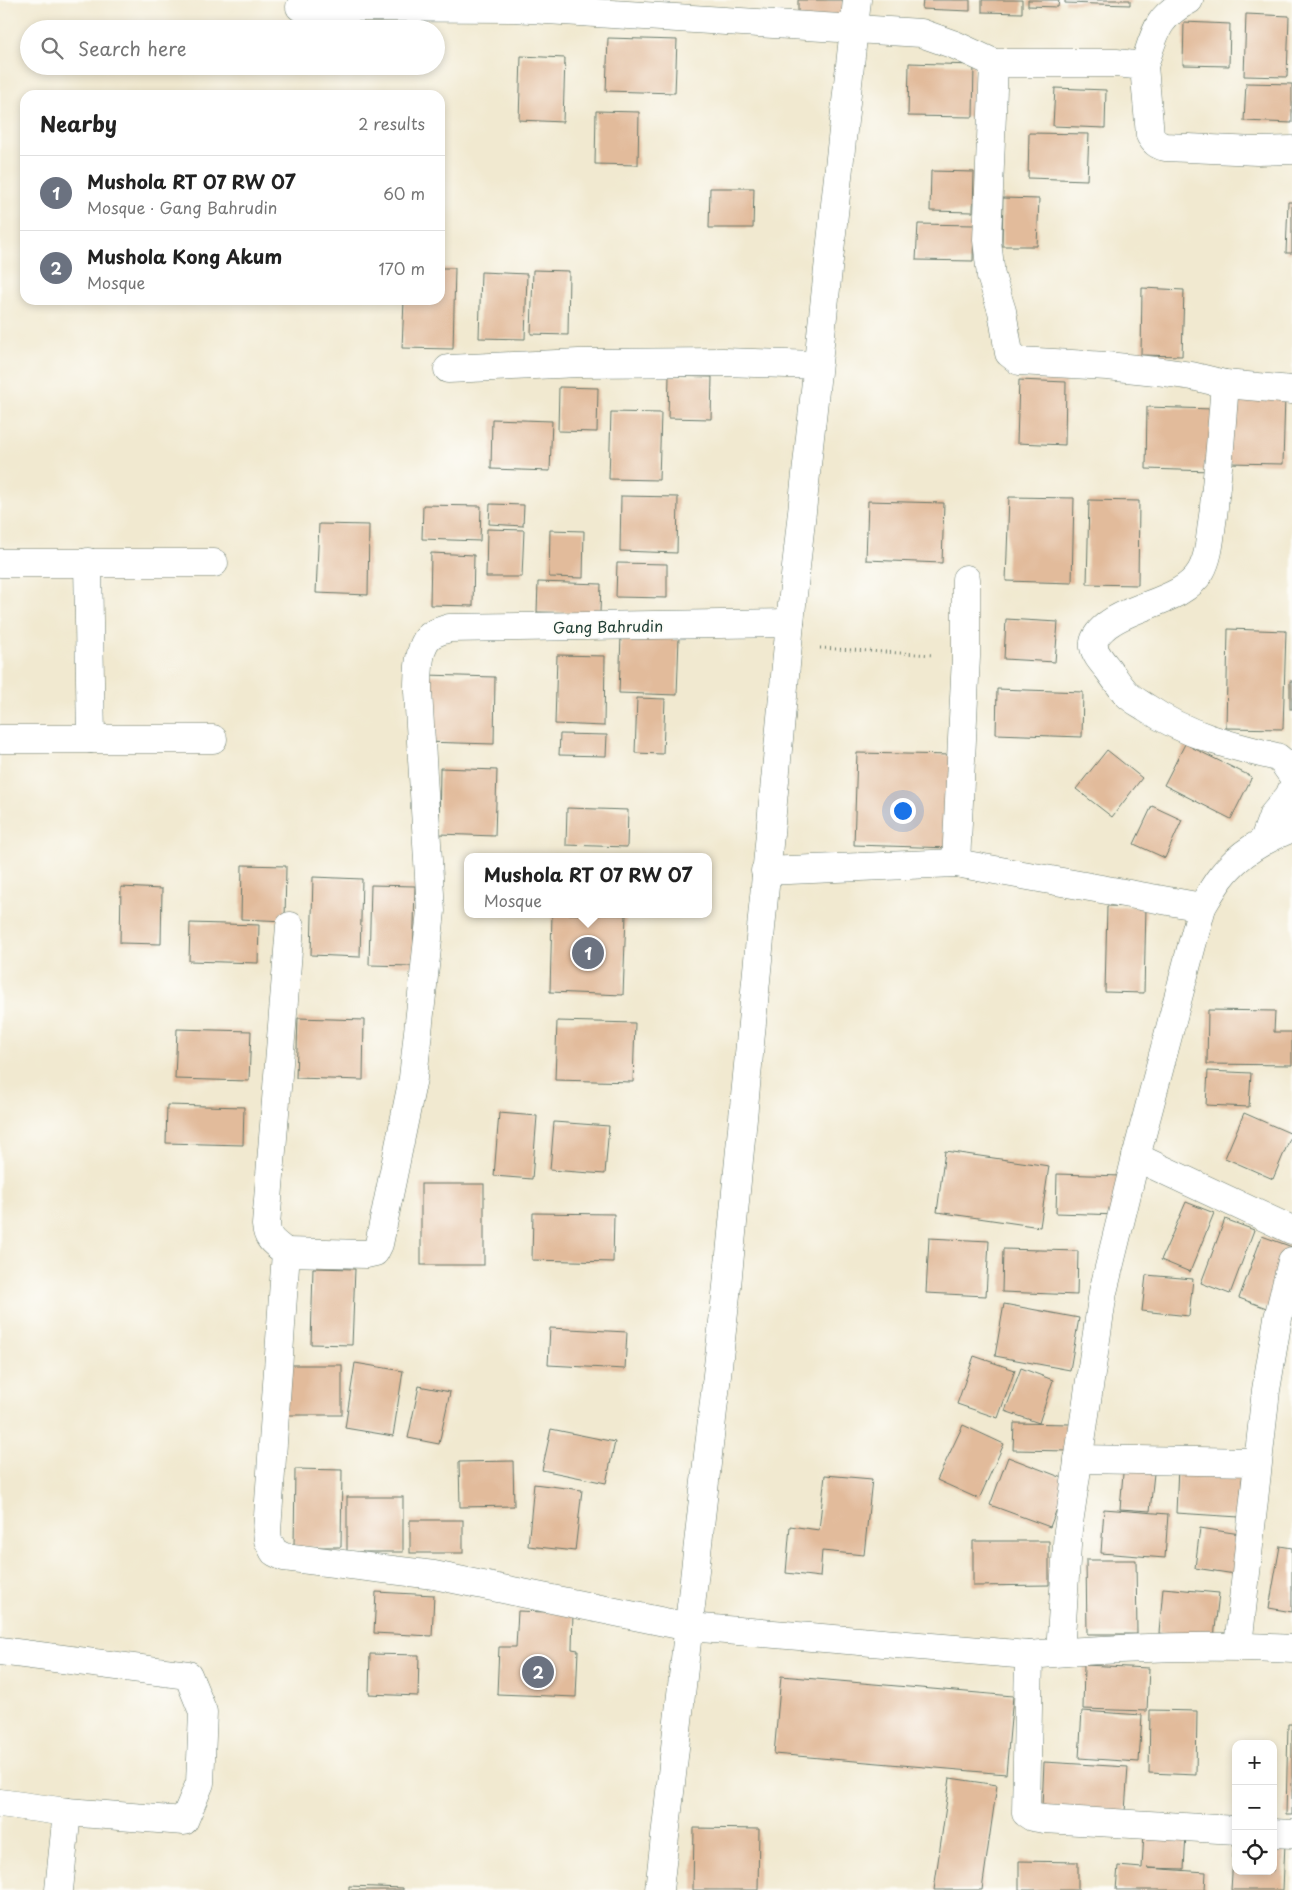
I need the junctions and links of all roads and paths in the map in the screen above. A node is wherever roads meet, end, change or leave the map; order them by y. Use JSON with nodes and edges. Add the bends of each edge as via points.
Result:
{"nodes":[{"id":1,"x":857,"y":0,"type":"edge"},
{"id":2,"x":1189,"y":0,"type":"edge"},
{"id":3,"x":300,"y":7,"type":"dead end"},
{"id":4,"x":854,"y":29,"type":"junction"},
{"id":5,"x":994,"y":63,"type":"junction"},
{"id":6,"x":1144,"y":66,"type":"junction"},
{"id":7,"x":1292,"y":150,"type":"edge"},
{"id":8,"x":817,"y":365,"type":"junction"},
{"id":9,"x":448,"y":369,"type":"dead end"},
{"id":10,"x":1225,"y":384,"type":"junction"},
{"id":11,"x":1292,"y":390,"type":"edge"},
{"id":12,"x":88,"y":562,"type":"junction"},
{"id":13,"x":0,"y":563,"type":"edge"},
{"id":14,"x":214,"y":563,"type":"dead end"},
{"id":15,"x":966,"y":579,"type":"dead end"},
{"id":16,"x":789,"y":635,"type":"junction"},
{"id":17,"x":966,"y":657,"type":"junction"},
{"id":18,"x":0,"y":739,"type":"edge"},
{"id":19,"x":91,"y":739,"type":"junction"},
{"id":20,"x":213,"y":739,"type":"dead end"},
{"id":21,"x":1292,"y":775,"type":"edge"},
{"id":22,"x":1292,"y":789,"type":"edge"},
{"id":23,"x":1292,"y":828,"type":"edge"},
{"id":24,"x":1264,"y":840,"type":"junction"},
{"id":25,"x":956,"y":863,"type":"junction"},
{"id":26,"x":766,"y":871,"type":"junction"},
{"id":27,"x":1202,"y":907,"type":"junction"},
{"id":28,"x":290,"y":926,"type":"dead end"},
{"id":29,"x":1136,"y":1157,"type":"junction"},
{"id":30,"x":1292,"y":1230,"type":"edge"},
{"id":31,"x":286,"y":1252,"type":"junction"},
{"id":32,"x":1292,"y":1261,"type":"edge"},
{"id":33,"x":1078,"y":1459,"type":"junction"},
{"id":34,"x":1257,"y":1462,"type":"junction"},
{"id":35,"x":690,"y":1627,"type":"junction"},
{"id":36,"x":1238,"y":1646,"type":"junction"},
{"id":37,"x":1292,"y":1649,"type":"edge"},
{"id":38,"x":0,"y":1651,"type":"edge"},
{"id":39,"x":1060,"y":1652,"type":"junction"},
{"id":40,"x":1029,"y":1656,"type":"junction"},
{"id":41,"x":0,"y":1803,"type":"edge"},
{"id":42,"x":67,"y":1812,"type":"junction"},
{"id":43,"x":1232,"y":1830,"type":"edge"},
{"id":44,"x":1277,"y":1832,"type":"edge"},
{"id":45,"x":1292,"y":1834,"type":"edge"},
{"id":46,"x":59,"y":1890,"type":"edge"},
{"id":47,"x":659,"y":1890,"type":"edge"}],
"edges":[{"from":1,"to":4,"type":"street"},
{"from":2,"to":6,"type":"street","via":[[1173,9],[1164,19],[1156,31]]},
{"from":3,"to":4,"type":"street","via":[[514,8]]},
{"from":4,"to":5,"type":"street","via":[[921,33]]},
{"from":4,"to":8,"type":"street"},
{"from":5,"to":6,"type":"street"},
{"from":5,"to":10,"type":"street","via":[[987,240],[991,276],[1002,311],[1009,353],[1019,361],[1156,371]]},
{"from":6,"to":7,"type":"street","via":[[1150,135],[1158,145]]},
{"from":8,"to":9,"type":"street","via":[[579,362]]},
{"from":8,"to":16,"type":"street"},
{"from":10,"to":11,"type":"street"},
{"from":10,"to":21,"type":"street","via":[[1209,548],[1202,570],[1184,588],[1112,621],[1097,635],[1094,647],[1096,655],[1128,695],[1167,722],[1222,744],[1276,757]]},
{"from":12,"to":13,"type":"street"},
{"from":12,"to":14,"type":"street"},
{"from":12,"to":19,"type":"street"},
{"from":15,"to":17,"type":"street"},
{"from":16,"to":17,"type":"path"},
{"from":16,"to":26,"type":"street"},
{"from":16,"to":31,"type":"street","name":"Gang Bahrudin","via":[[449,628],[429,637],[421,653],[418,691],[430,919],[413,1078],[379,1244],[375,1252],[366,1254]]},
{"from":17,"to":25,"type":"street"},
{"from":18,"to":19,"type":"street"},
{"from":19,"to":20,"type":"street"},
{"from":22,"to":24,"type":"street","via":[[1273,814]]},
{"from":23,"to":24,"type":"street"},
{"from":24,"to":27,"type":"street","via":[[1222,876]]},
{"from":25,"to":26,"type":"street"},
{"from":25,"to":27,"type":"street"},
{"from":26,"to":35,"type":"street","via":[[728,1276]]},
{"from":27,"to":29,"type":"street"},
{"from":28,"to":31,"type":"street","via":[[266,1224],[270,1240]]},
{"from":29,"to":30,"type":"street"},
{"from":29,"to":33,"type":"street","via":[[1103,1292]]},
{"from":31,"to":35,"type":"street","via":[[267,1531],[274,1552],[284,1557],[434,1575]]},
{"from":32,"to":34,"type":"street","via":[[1278,1318]]},
{"from":33,"to":34,"type":"street"},
{"from":33,"to":39,"type":"street","via":[[1068,1530]]},
{"from":34,"to":36,"type":"street"},
{"from":35,"to":40,"type":"street"},
{"from":35,"to":47,"type":"street"},
{"from":36,"to":37,"type":"street"},
{"from":36,"to":39,"type":"street"},
{"from":38,"to":42,"type":"street","via":[[188,1675],[202,1712],[202,1721],[200,1783],[184,1821]]},
{"from":39,"to":40,"type":"street"},
{"from":40,"to":43,"type":"street","via":[[1026,1813],[1044,1819]]},
{"from":41,"to":42,"type":"street"},
{"from":42,"to":46,"type":"street"},
{"from":44,"to":45,"type":"street"}]}
